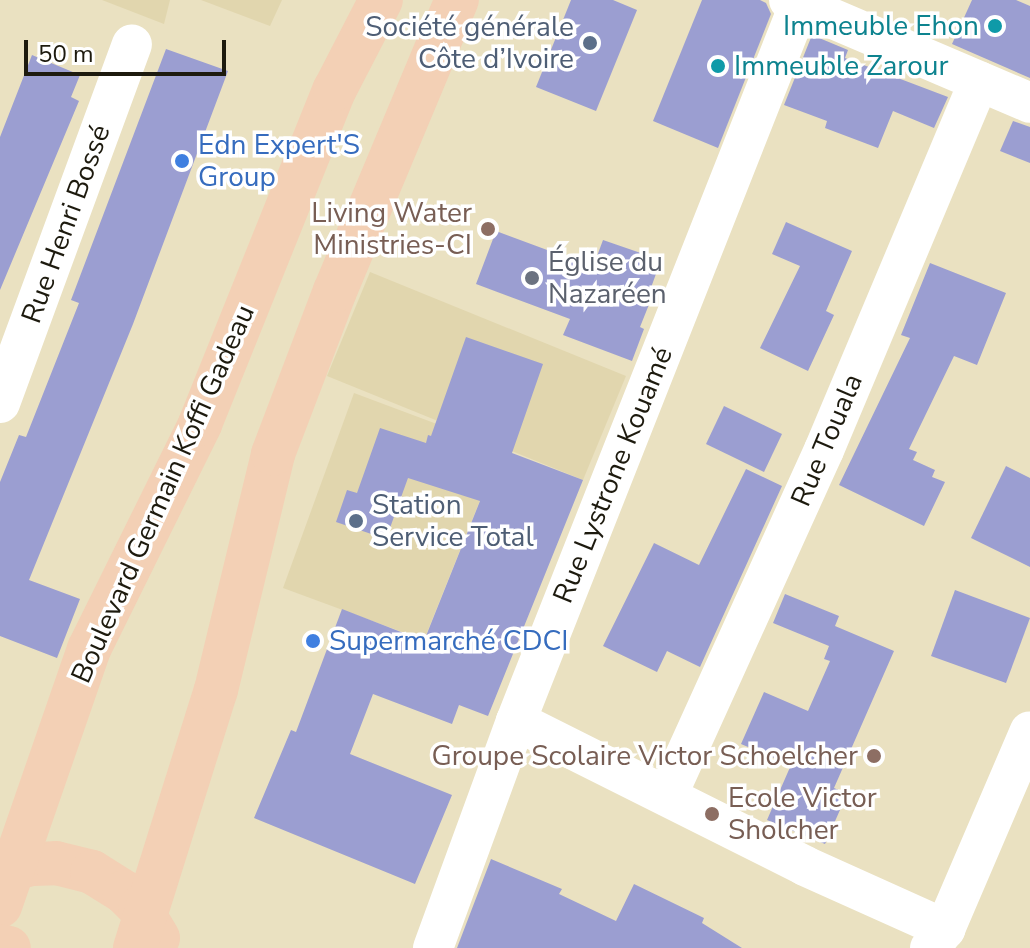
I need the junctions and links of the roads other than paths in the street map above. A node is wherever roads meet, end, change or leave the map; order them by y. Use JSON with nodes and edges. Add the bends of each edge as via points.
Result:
{"nodes":[{"id":1,"x":381,"y":0,"type":"edge"},
{"id":2,"x":457,"y":0,"type":"edge"},
{"id":3,"x":794,"y":2,"type":"edge"},
{"id":4,"x":132,"y":45,"type":"dead end"},
{"id":5,"x":979,"y":81,"type":"junction"},
{"id":6,"x":1030,"y":103,"type":"edge"},
{"id":7,"x":0,"y":403,"type":"edge"},
{"id":8,"x":516,"y":721,"type":"junction"},
{"id":9,"x":1030,"y":731,"type":"edge"},
{"id":10,"x":667,"y":796,"type":"junction"},
{"id":11,"x":5,"y":882,"type":"edge"},
{"id":12,"x":147,"y":937,"type":"edge"},
{"id":13,"x":938,"y":939,"type":"edge"},
{"id":14,"x":0,"y":946,"type":"edge"},
{"id":15,"x":9,"y":948,"type":"edge"},
{"id":16,"x":433,"y":948,"type":"edge"}],
"edges":[{"from":1,"to":11,"type":"main road","name":"Boulevard Germain Koffi Gadeau","via":[[335,89],[200,424],[89,649]]},
{"from":2,"to":12,"type":"main road","via":[[273,454],[216,690]]},
{"from":3,"to":5,"type":"street"},
{"from":3,"to":8,"type":"street","name":"Rue Lystrone Kouamé"},
{"from":4,"to":7,"type":"street","name":"Rue Henri Bossé"},
{"from":5,"to":6,"type":"street"},
{"from":5,"to":10,"type":"street","name":"Rue Touala","via":[[824,450]]},
{"from":8,"to":10,"type":"street"},
{"from":8,"to":16,"type":"street","name":"Rue Lystrone Kouamé"},
{"from":9,"to":13,"type":"street"},
{"from":10,"to":13,"type":"street"},
{"from":11,"to":12,"type":"main road","via":[[56,863],[92,872],[124,892]]},
{"from":14,"to":15,"type":"main road"}]}
